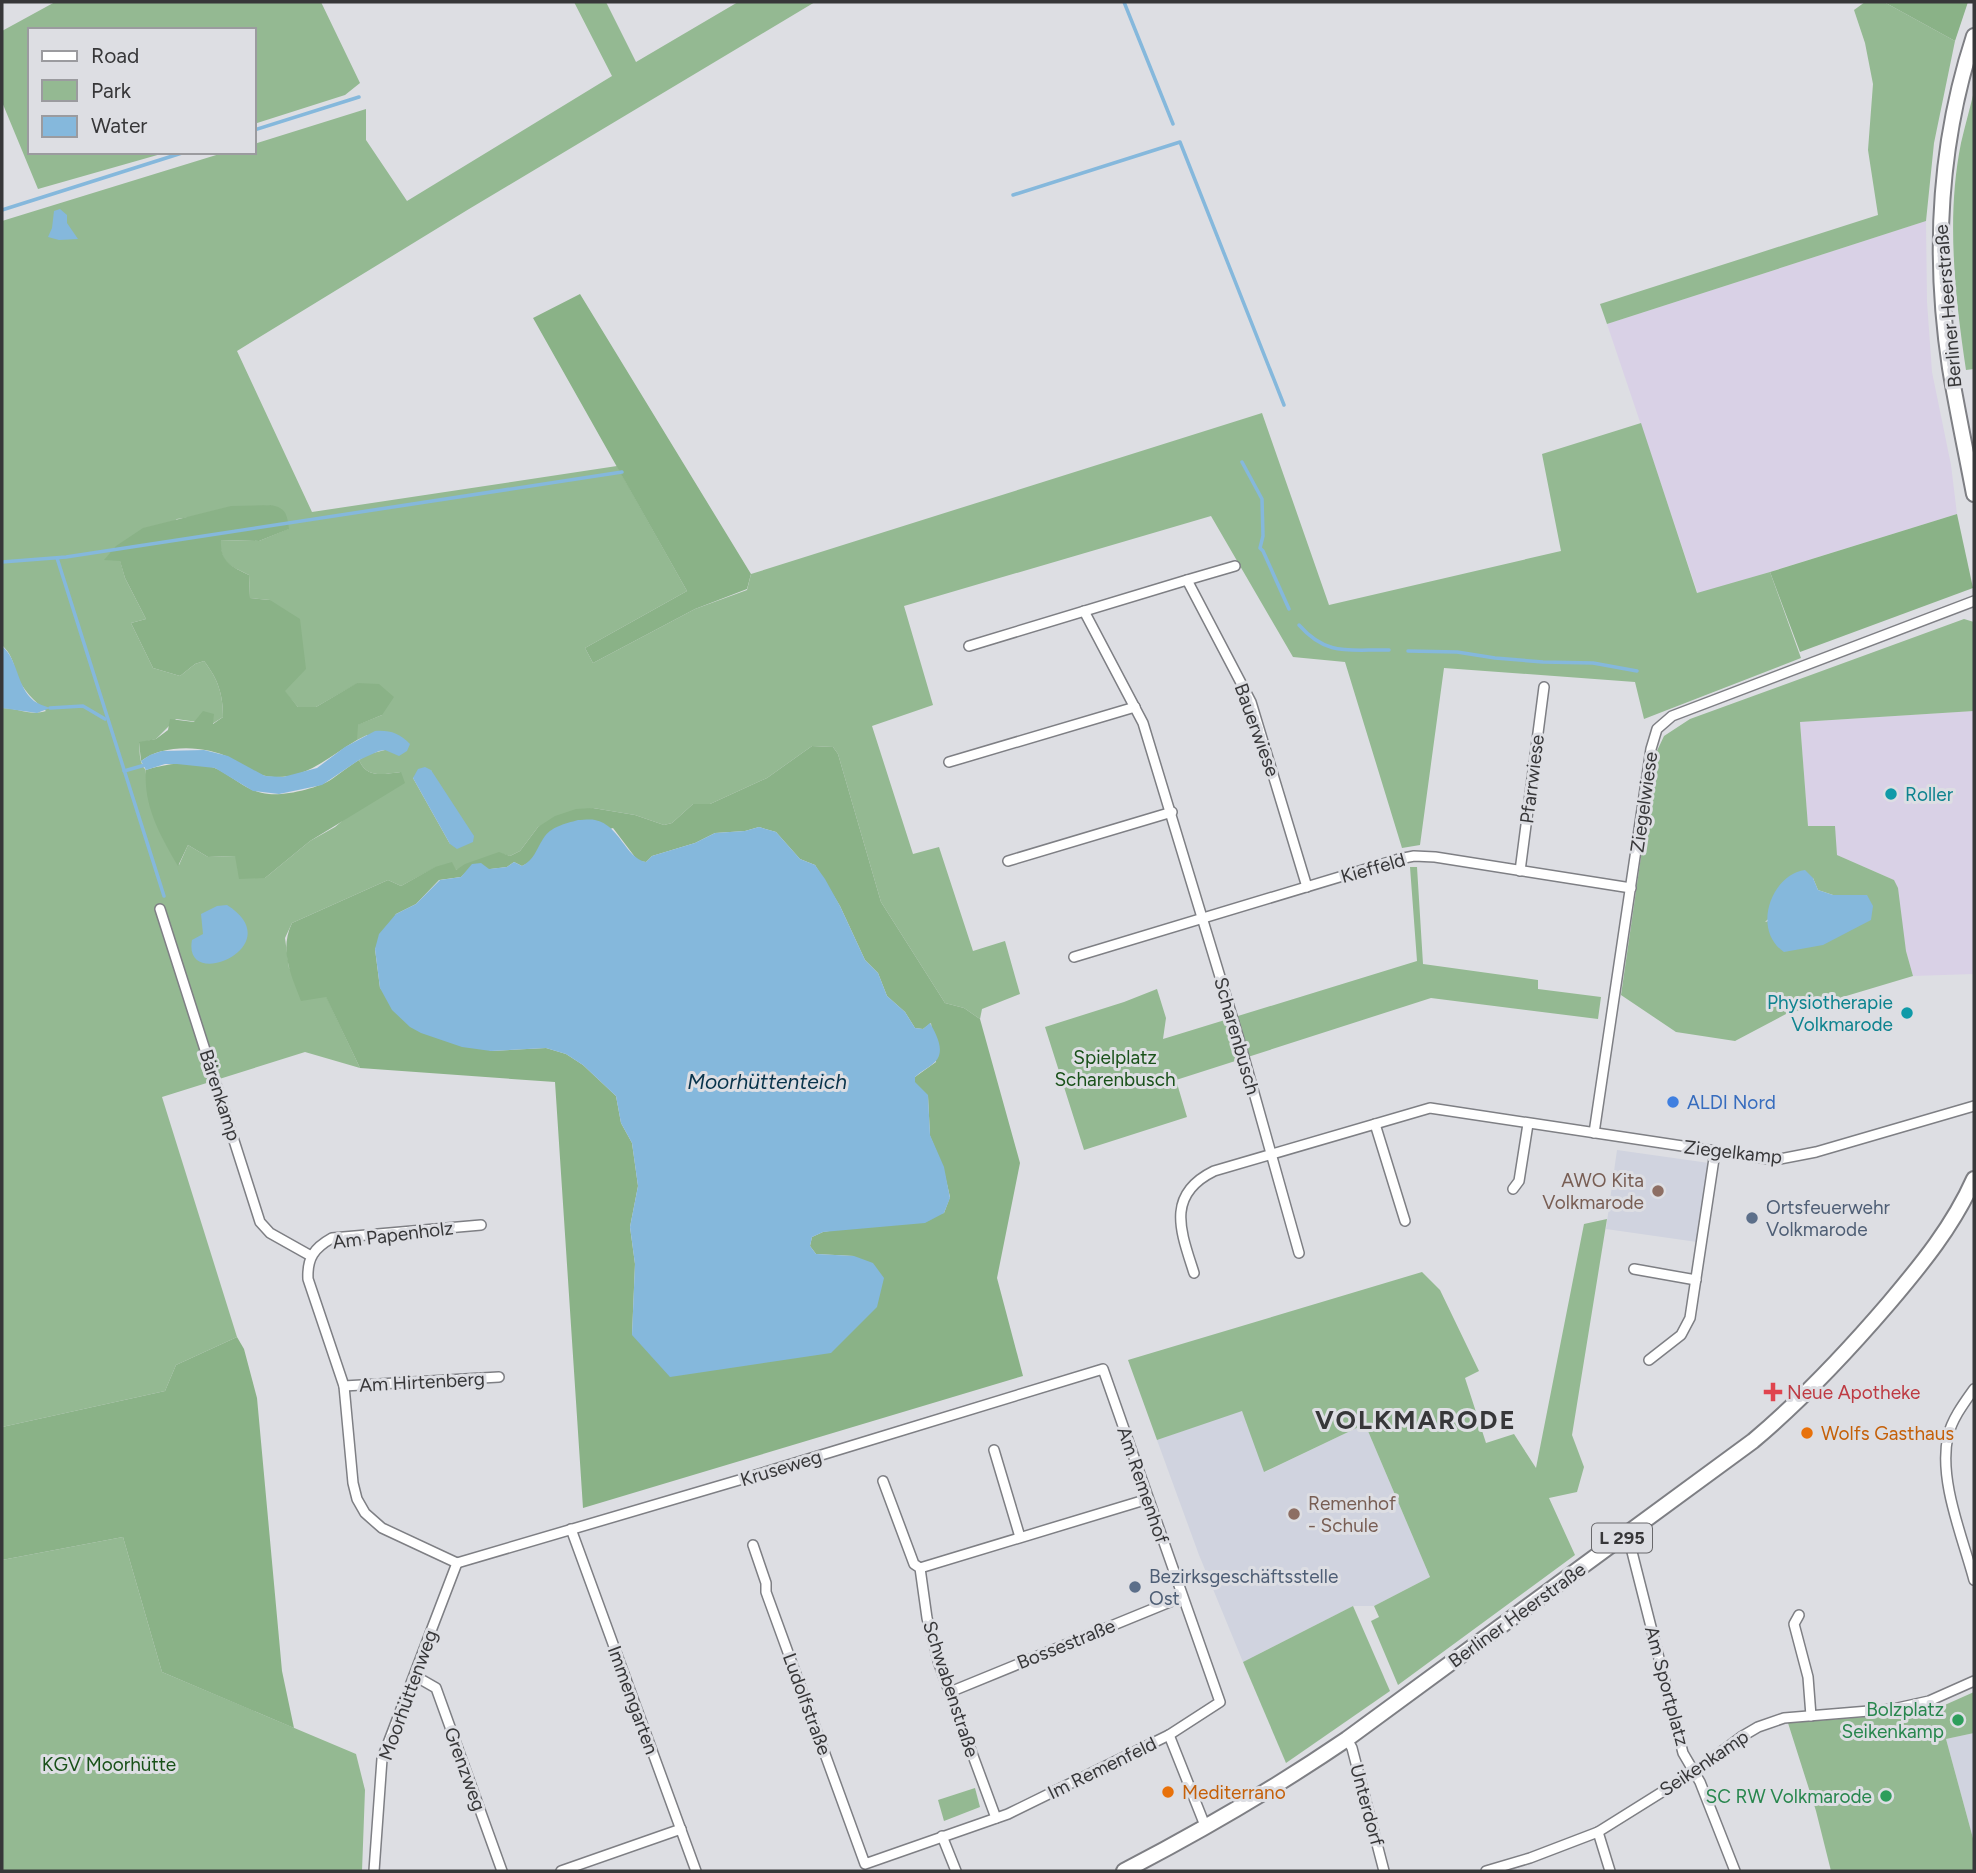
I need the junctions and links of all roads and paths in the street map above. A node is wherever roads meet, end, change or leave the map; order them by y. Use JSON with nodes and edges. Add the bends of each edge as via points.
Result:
{"nodes":[{"id":1,"x":1974,"y":36,"type":"edge"},
{"id":2,"x":1972,"y":470,"type":"edge"},
{"id":3,"x":1974,"y":494,"type":"edge"},
{"id":4,"x":1235,"y":566,"type":"dead end"},
{"id":5,"x":1187,"y":580,"type":"junction"},
{"id":6,"x":1974,"y":601,"type":"edge"},
{"id":7,"x":1084,"y":611,"type":"junction"},
{"id":8,"x":969,"y":646,"type":"dead end"},
{"id":9,"x":1544,"y":687,"type":"dead end"},
{"id":10,"x":1135,"y":707,"type":"junction"},
{"id":11,"x":949,"y":762,"type":"dead end"},
{"id":12,"x":1171,"y":812,"type":"junction"},
{"id":13,"x":1008,"y":862,"type":"dead end"},
{"id":14,"x":1520,"y":871,"type":"junction"},
{"id":15,"x":1307,"y":887,"type":"junction"},
{"id":16,"x":1631,"y":888,"type":"junction"},
{"id":17,"x":160,"y":909,"type":"dead end"},
{"id":18,"x":1202,"y":919,"type":"junction"},
{"id":19,"x":1074,"y":957,"type":"dead end"},
{"id":20,"x":1974,"y":1106,"type":"edge"},
{"id":21,"x":1375,"y":1124,"type":"junction"},
{"id":22,"x":1528,"y":1124,"type":"junction"},
{"id":23,"x":1594,"y":1133,"type":"junction"},
{"id":24,"x":1715,"y":1152,"type":"junction"},
{"id":25,"x":1270,"y":1154,"type":"junction"},
{"id":26,"x":1974,"y":1180,"type":"edge"},
{"id":27,"x":1513,"y":1189,"type":"dead end"},
{"id":28,"x":1405,"y":1221,"type":"dead end"},
{"id":29,"x":481,"y":1225,"type":"dead end"},
{"id":30,"x":1299,"y":1253,"type":"dead end"},
{"id":31,"x":311,"y":1256,"type":"junction"},
{"id":32,"x":1634,"y":1269,"type":"dead end"},
{"id":33,"x":1194,"y":1273,"type":"dead end"},
{"id":34,"x":1696,"y":1280,"type":"junction"},
{"id":35,"x":1649,"y":1360,"type":"dead end"},
{"id":36,"x":1103,"y":1368,"type":"joint"},
{"id":37,"x":499,"y":1377,"type":"dead end"},
{"id":38,"x":344,"y":1386,"type":"junction"},
{"id":39,"x":1974,"y":1389,"type":"edge"},
{"id":40,"x":994,"y":1450,"type":"dead end"},
{"id":41,"x":883,"y":1481,"type":"dead end"},
{"id":42,"x":1148,"y":1499,"type":"junction"},
{"id":43,"x":571,"y":1529,"type":"junction"},
{"id":44,"x":1625,"y":1536,"type":"junction"},
{"id":45,"x":1020,"y":1537,"type":"junction"},
{"id":46,"x":752,"y":1545,"type":"dead end"},
{"id":47,"x":457,"y":1563,"type":"junction"},
{"id":48,"x":920,"y":1568,"type":"junction"},
{"id":49,"x":1974,"y":1580,"type":"edge"},
{"id":50,"x":1182,"y":1597,"type":"junction"},
{"id":51,"x":1799,"y":1615,"type":"dead end"},
{"id":52,"x":415,"y":1676,"type":"junction"},
{"id":53,"x":1974,"y":1681,"type":"edge"},
{"id":54,"x":950,"y":1692,"type":"junction"},
{"id":55,"x":1811,"y":1716,"type":"junction"},
{"id":56,"x":1169,"y":1735,"type":"junction"},
{"id":57,"x":1347,"y":1739,"type":"junction"},
{"id":58,"x":1694,"y":1772,"type":"junction"},
{"id":59,"x":996,"y":1818,"type":"junction"},
{"id":60,"x":1206,"y":1828,"type":"junction"},
{"id":61,"x":681,"y":1829,"type":"junction"},
{"id":62,"x":1598,"y":1832,"type":"junction"},
{"id":63,"x":942,"y":1836,"type":"junction"},
{"id":64,"x":865,"y":1864,"type":"joint"},
{"id":65,"x":374,"y":1871,"type":"edge"},
{"id":66,"x":502,"y":1871,"type":"edge"},
{"id":67,"x":561,"y":1871,"type":"edge"},
{"id":68,"x":696,"y":1871,"type":"edge"},
{"id":69,"x":956,"y":1871,"type":"edge"},
{"id":70,"x":1124,"y":1871,"type":"edge"},
{"id":71,"x":1384,"y":1871,"type":"edge"},
{"id":72,"x":1486,"y":1871,"type":"edge"},
{"id":73,"x":1610,"y":1871,"type":"edge"},
{"id":74,"x":1735,"y":1871,"type":"edge"}],
"edges":[{"from":1,"to":2,"type":"main road","name":"Berliner Heerstraße","via":[[1956,99],[1941,208],[1950,366]]},
{"from":2,"to":3,"type":"main road","name":"Berliner Heerstraße"},
{"from":4,"to":5,"type":"street"},
{"from":5,"to":7,"type":"street"},
{"from":5,"to":15,"type":"street","name":"Bauerwiese","via":[[1251,702]]},
{"from":6,"to":16,"type":"street","name":"Ziegelwiese","via":[[1662,723],[1651,749]]},
{"from":7,"to":8,"type":"street"},
{"from":7,"to":10,"type":"street","name":"Scharenbusch"},
{"from":9,"to":14,"type":"street","name":"Pfarrwiese"},
{"from":10,"to":11,"type":"street"},
{"from":10,"to":12,"type":"street","name":"Scharenbusch"},
{"from":12,"to":13,"type":"street"},
{"from":12,"to":18,"type":"street","name":"Scharenbusch"},
{"from":14,"to":15,"type":"street","name":"Kieffeld","via":[[1414,856]]},
{"from":14,"to":16,"type":"street","name":"Kieffeld"},
{"from":15,"to":18,"type":"street","name":"Kieffeld"},
{"from":16,"to":23,"type":"street","name":"Ziegelwiese"},
{"from":17,"to":31,"type":"street","name":"Bärenkamp","via":[[260,1222],[270,1233]]},
{"from":18,"to":19,"type":"street"},
{"from":18,"to":25,"type":"street","name":"Scharenbusch"},
{"from":20,"to":24,"type":"street","name":"Ziegelkamp","via":[[1787,1159]]},
{"from":21,"to":22,"type":"street","name":"Ziegelkamp","via":[[1430,1108]]},
{"from":21,"to":25,"type":"street","name":"Ziegelkamp"},
{"from":21,"to":28,"type":"street"},
{"from":22,"to":23,"type":"street","name":"Ziegelkamp"},
{"from":22,"to":27,"type":"street","via":[[1519,1181]]},
{"from":23,"to":24,"type":"street","name":"Ziegelkamp"},
{"from":24,"to":34,"type":"street"},
{"from":25,"to":30,"type":"street"},
{"from":25,"to":33,"type":"street","name":"Ziegelkamp","via":[[1214,1171],[1191,1185],[1181,1221]]},
{"from":26,"to":44,"type":"main road","name":"Berliner Heerstraße","number":"L 295","via":[[1932,1252],[1808,1392],[1753,1441]]},
{"from":29,"to":31,"type":"street","name":"Am Papenholz","via":[[332,1238]]},
{"from":31,"to":38,"type":"street","via":[[308,1279]]},
{"from":32,"to":34,"type":"street"},
{"from":34,"to":35,"type":"street","via":[[1684,1332]]},
{"from":36,"to":42,"type":"street","name":"Am Remenhof"},
{"from":36,"to":43,"type":"street","name":"Kruseweg"},
{"from":37,"to":38,"type":"street","name":"Am Hirtenberg"},
{"from":38,"to":47,"type":"street","via":[[353,1483],[365,1513],[382,1528]]},
{"from":39,"to":49,"type":"street","via":[[1952,1424],[1945,1452],[1950,1490]]},
{"from":40,"to":45,"type":"street"},
{"from":41,"to":48,"type":"street","name":"Schwabenstraße","via":[[914,1564]]},
{"from":42,"to":45,"type":"street"},
{"from":42,"to":50,"type":"street","name":"Am Remenhof"},
{"from":43,"to":47,"type":"street","name":"Kruseweg"},
{"from":43,"to":61,"type":"street","name":"Immengarten"},
{"from":44,"to":57,"type":"main road","name":"Berliner Heerstraße","number":"L 295"},
{"from":44,"to":58,"type":"street","name":"Am Sportplatz","via":[[1683,1753]]},
{"from":45,"to":48,"type":"street"},
{"from":46,"to":64,"type":"street","name":"Ludolfstraße"},
{"from":47,"to":52,"type":"street","name":"Moorhüttenweg"},
{"from":48,"to":54,"type":"street","name":"Schwabenstraße","via":[[927,1618]]},
{"from":50,"to":54,"type":"street","name":"Bossestraße"},
{"from":50,"to":56,"type":"street","name":"Am Remenhof","via":[[1220,1702]]},
{"from":51,"to":55,"type":"street","via":[[1794,1624],[1808,1677]]},
{"from":52,"to":65,"type":"street","name":"Moorhüttenweg","via":[[382,1759]]},
{"from":52,"to":66,"type":"street","name":"Grenzweg","via":[[436,1688]]},
{"from":53,"to":55,"type":"street","name":"Seikenkamp","via":[[1929,1701],[1893,1709]]},
{"from":54,"to":59,"type":"street","name":"Schwabenstraße"},
{"from":55,"to":58,"type":"street","name":"Seikenkamp","via":[[1784,1718],[1758,1727]]},
{"from":56,"to":59,"type":"street","name":"Im Remenfeld"},
{"from":56,"to":60,"type":"street","name":"Im Remenfeld"},
{"from":57,"to":60,"type":"main road","name":"Berliner Heerstraße","number":"L 295"},
{"from":57,"to":71,"type":"street","name":"Unterdorf"},
{"from":58,"to":62,"type":"street","name":"Seikenkamp"},
{"from":58,"to":74,"type":"street","name":"Am Sportplatz"},
{"from":59,"to":63,"type":"street","name":"Im Remenfeld"},
{"from":60,"to":70,"type":"main road","name":"Berliner Heerstraße","number":"L 295"},
{"from":61,"to":67,"type":"street"},
{"from":61,"to":68,"type":"street","name":"Immengarten"},
{"from":62,"to":72,"type":"street","name":"Seikenkamp"},
{"from":62,"to":73,"type":"street"},
{"from":63,"to":64,"type":"street","name":"Im Remenfeld"},
{"from":63,"to":69,"type":"street"}]}
